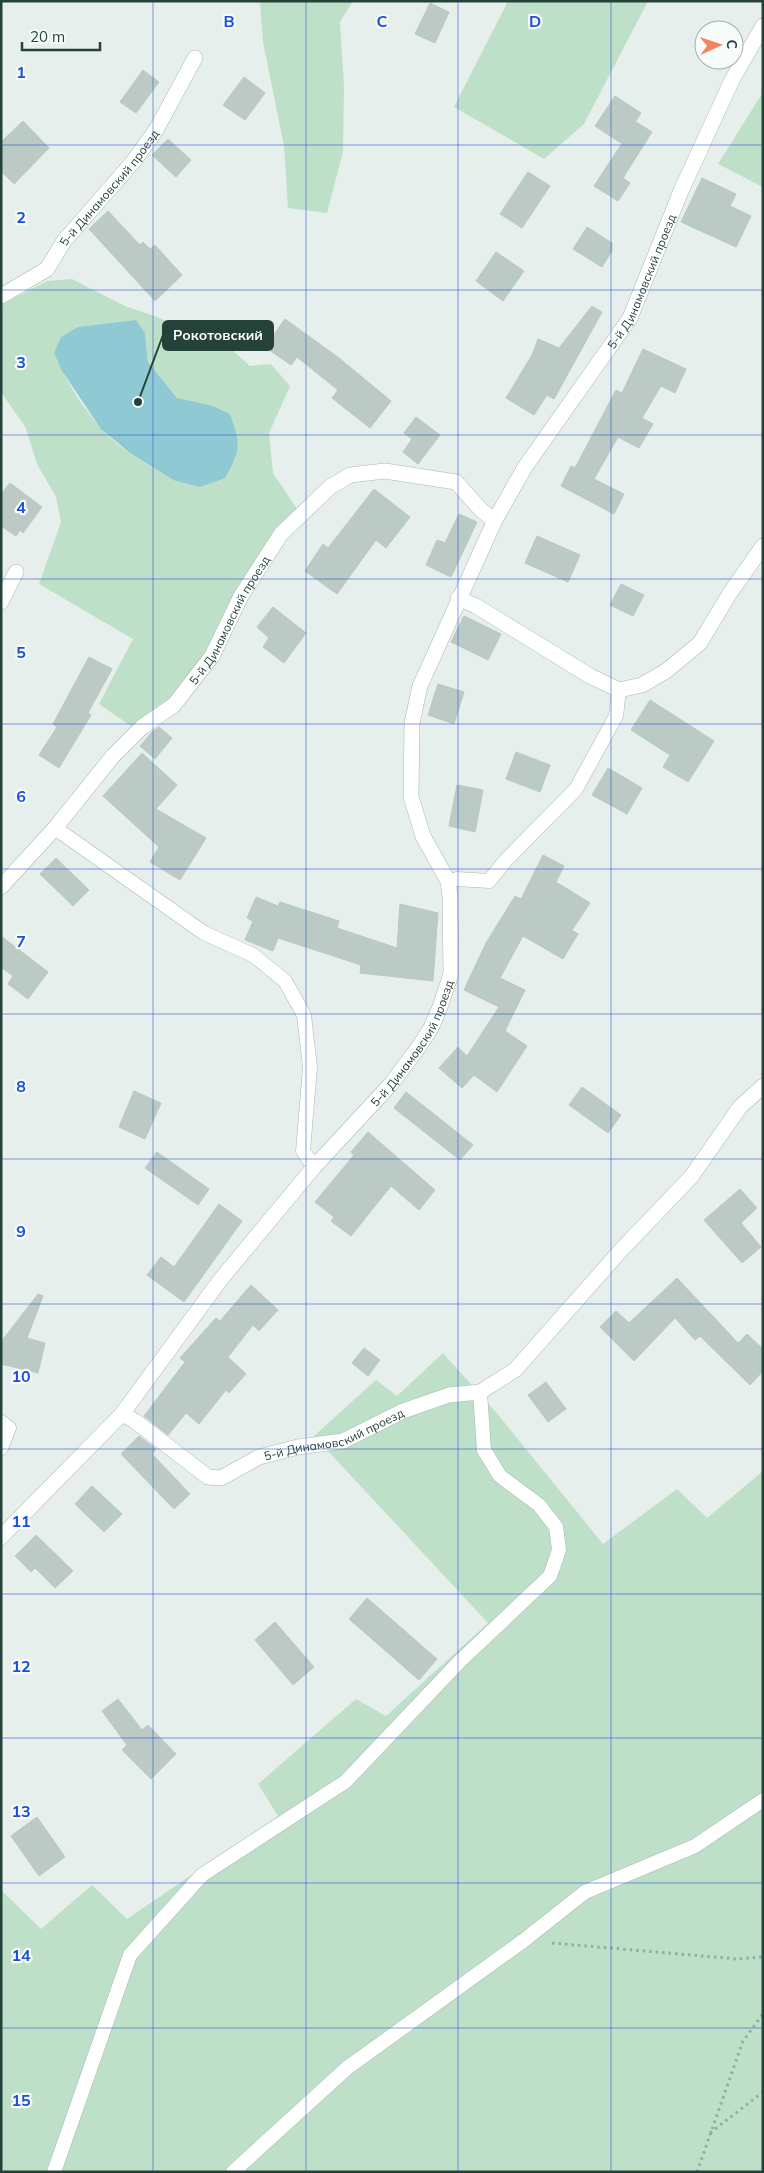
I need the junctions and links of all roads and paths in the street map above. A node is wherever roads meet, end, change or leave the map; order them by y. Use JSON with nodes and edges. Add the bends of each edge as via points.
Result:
{"nodes":[{"id":1,"x":763,"y":26,"type":"edge"},
{"id":2,"x":195,"y":58,"type":"dead end"},
{"id":3,"x":1,"y":296,"type":"edge"},
{"id":4,"x":495,"y":520,"type":"junction"},
{"id":5,"x":763,"y":546,"type":"edge"},
{"id":6,"x":16,"y":572,"type":"dead end"},
{"id":7,"x":458,"y":598,"type":"junction"},
{"id":8,"x":1,"y":602,"type":"edge"},
{"id":9,"x":619,"y":690,"type":"junction"},
{"id":10,"x":55,"y":828,"type":"junction"},
{"id":11,"x":448,"y":881,"type":"junction"},
{"id":12,"x":2,"y":885,"type":"edge"},
{"id":13,"x":763,"y":1086,"type":"edge"},
{"id":14,"x":314,"y":1167,"type":"junction"},
{"id":15,"x":480,"y":1392,"type":"junction"},
{"id":16,"x":122,"y":1414,"type":"junction"},
{"id":17,"x":1,"y":1422,"type":"edge"},
{"id":18,"x":1,"y":1448,"type":"edge"},
{"id":19,"x":1,"y":1537,"type":"edge"},
{"id":20,"x":763,"y":1800,"type":"edge"},
{"id":21,"x":551,"y":1943,"type":"dead end"},
{"id":22,"x":763,"y":1957,"type":"edge"},
{"id":23,"x":763,"y":2014,"type":"edge"},
{"id":24,"x":763,"y":2092,"type":"edge"},
{"id":25,"x":710,"y":2133,"type":"junction"},
{"id":26,"x":54,"y":2172,"type":"edge"},
{"id":27,"x":232,"y":2172,"type":"edge"},
{"id":28,"x":697,"y":2172,"type":"edge"}],
"edges":[{"from":1,"to":4,"type":"street","name":"5-й Динамовский проезд","via":[[732,80],[681,191],[630,318],[525,467]]},
{"from":2,"to":3,"type":"street","name":"5-й Динамовский проезд","via":[[156,130],[134,162],[64,241],[46,269]]},
{"from":4,"to":7,"type":"street","name":"5-й Динамовский проезд"},
{"from":4,"to":10,"type":"street","name":"5-й Динамовский проезд","via":[[482,511],[456,482],[385,471],[350,475],[330,487],[281,534],[241,596],[212,656],[174,705],[142,727],[113,756]]},
{"from":5,"to":9,"type":"street","via":[[700,643],[642,686]]},
{"from":6,"to":8,"type":"street"},
{"from":7,"to":9,"type":"street"},
{"from":7,"to":11,"type":"street","name":"5-й Динамовский проезд","via":[[420,686],[412,723],[411,797],[423,836]]},
{"from":9,"to":11,"type":"lane","via":[[616,716],[576,789],[489,881]]},
{"from":10,"to":12,"type":"street","name":"5-й Динамовский проезд"},
{"from":10,"to":14,"type":"lane","via":[[204,933],[253,955],[285,981],[304,1015],[310,1067],[303,1150]]},
{"from":11,"to":14,"type":"street","name":"5-й Динамовский проезд","via":[[451,974],[431,1028],[391,1084]]},
{"from":13,"to":15,"type":"street","name":"5-й Динамовский проезд","via":[[740,1107],[691,1177],[622,1248],[514,1370]]},
{"from":14,"to":16,"type":"street","name":"5-й Динамовский проезд","via":[[221,1280]]},
{"from":15,"to":16,"type":"street","name":"5-й Динамовский проезд","via":[[449,1395],[403,1411],[343,1440],[259,1457],[221,1478],[208,1477]]},
{"from":15,"to":26,"type":"lane","via":[[484,1450],[500,1476],[539,1505],[556,1527],[559,1550],[550,1576],[460,1661],[345,1782],[202,1875],[130,1955]]},
{"from":16,"to":19,"type":"street","name":"5-й Динамовский проезд"},
{"from":17,"to":18,"type":"lane","via":[[9,1428]]},
{"from":20,"to":27,"type":"lane","via":[[695,1846],[584,1892],[523,1941],[347,2068]]},
{"from":21,"to":22,"type":"path","via":[[737,1959]]},
{"from":23,"to":25,"type":"path","via":[[743,2041]]},
{"from":24,"to":25,"type":"path"},
{"from":25,"to":28,"type":"path"}]}
